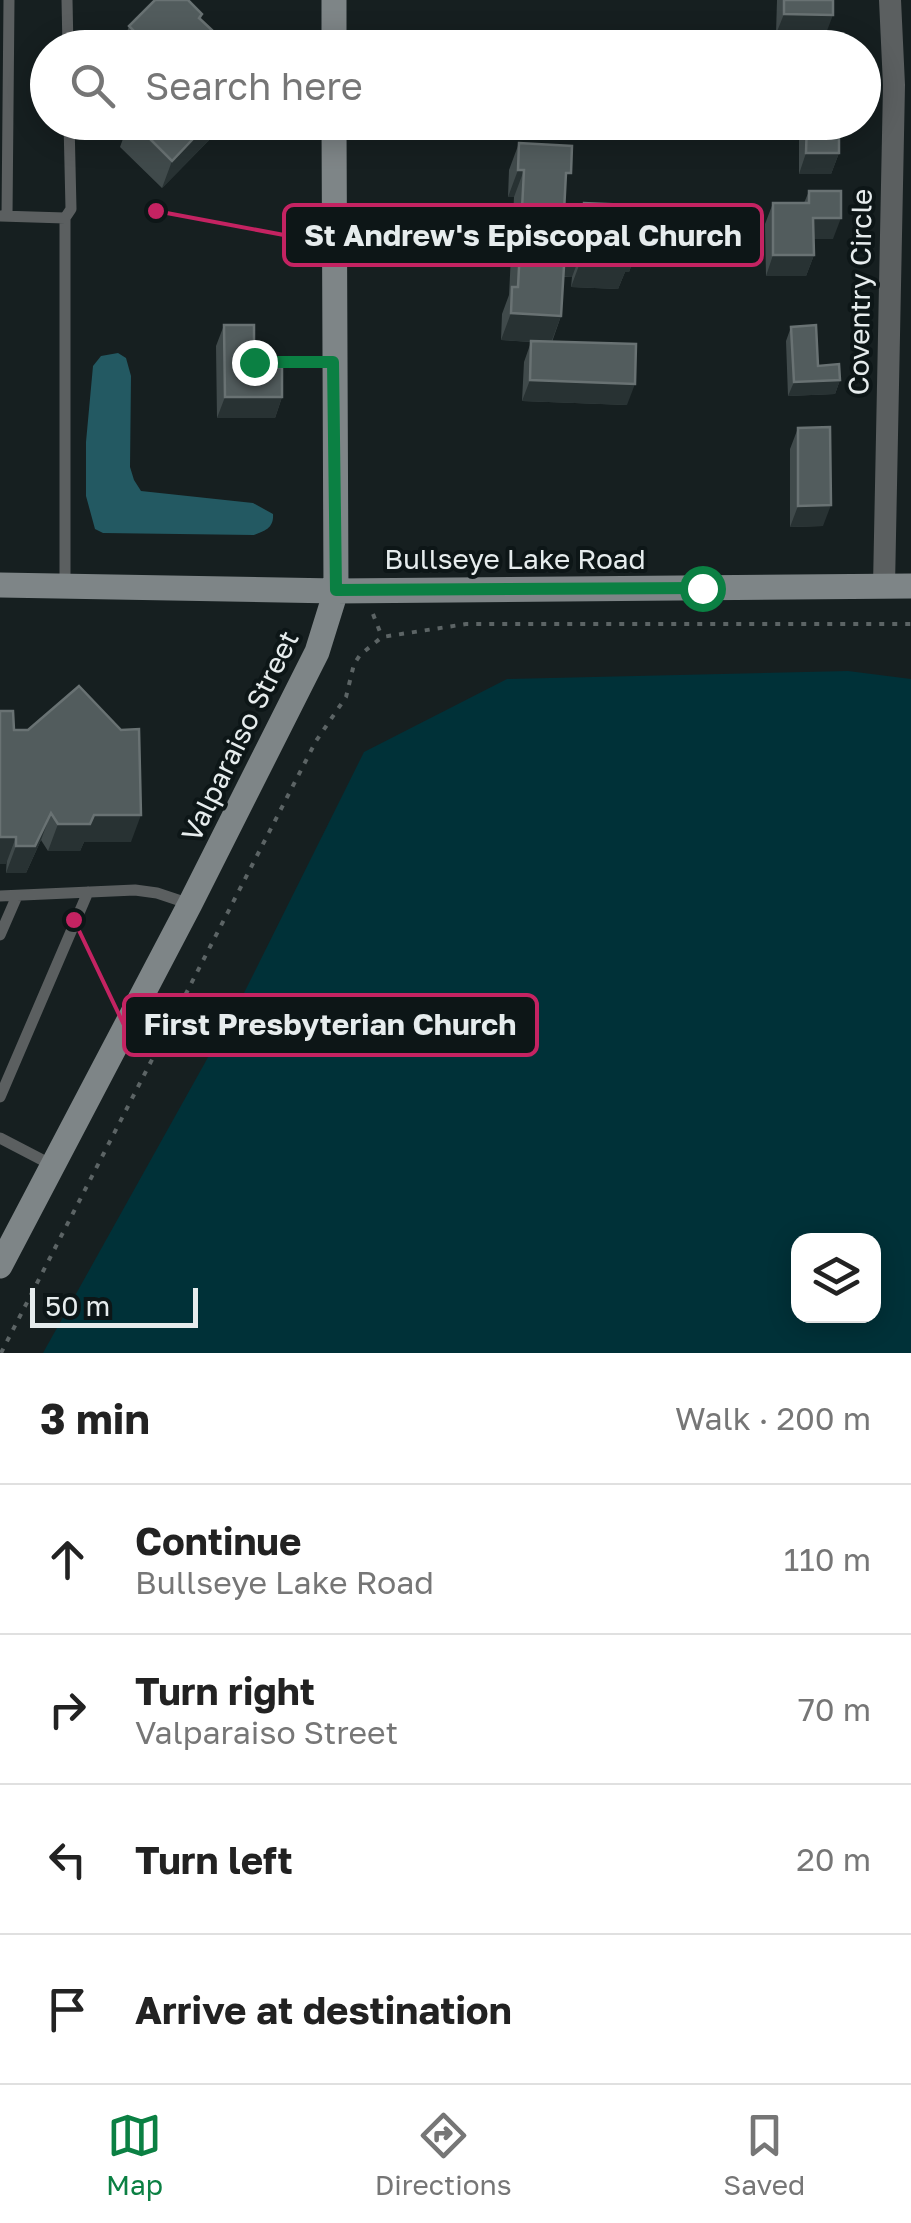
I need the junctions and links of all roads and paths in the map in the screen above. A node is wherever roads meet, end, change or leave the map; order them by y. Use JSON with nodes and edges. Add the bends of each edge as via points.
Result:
{"nodes":[{"id":1,"x":8,"y":0,"type":"edge"},
{"id":2,"x":67,"y":0,"type":"edge"},
{"id":3,"x":334,"y":0,"type":"edge"},
{"id":4,"x":890,"y":0,"type":"edge"},
{"id":5,"x":68,"y":30,"type":"edge"},
{"id":6,"x":334,"y":30,"type":"edge"},
{"id":7,"x":69,"y":140,"type":"edge"},
{"id":8,"x":334,"y":140,"type":"edge"},
{"id":9,"x":4,"y":216,"type":"edge"},
{"id":10,"x":65,"y":218,"type":"junction"},
{"id":11,"x":254,"y":362,"type":"edge"},
{"id":12,"x":333,"y":362,"type":"junction"},
{"id":13,"x":0,"y":585,"type":"edge"},
{"id":14,"x":65,"y":585,"type":"junction"},
{"id":15,"x":884,"y":586,"type":"junction"},
{"id":16,"x":911,"y":586,"type":"edge"},
{"id":17,"x":336,"y":590,"type":"junction"},
{"id":18,"x":911,"y":624,"type":"edge"},
{"id":19,"x":88,"y":892,"type":"junction"},
{"id":20,"x":0,"y":896,"type":"edge"},
{"id":21,"x":17,"y":896,"type":"junction"},
{"id":22,"x":190,"y":904,"type":"junction"},
{"id":23,"x":0,"y":935,"type":"edge"},
{"id":24,"x":0,"y":1098,"type":"edge"},
{"id":25,"x":0,"y":1138,"type":"edge"},
{"id":26,"x":52,"y":1165,"type":"junction"},
{"id":27,"x":0,"y":1266,"type":"edge"},
{"id":28,"x":0,"y":1353,"type":"edge"}],
"edges":[{"from":1,"to":9,"type":"lane"},
{"from":2,"to":5,"type":"lane"},
{"from":3,"to":6,"type":"street"},
{"from":4,"to":15,"type":"street","name":"Coventry Circle"},
{"from":7,"to":10,"type":"lane","via":[[71,209]]},
{"from":8,"to":12,"type":"street","name":"Valparaiso Street"},
{"from":9,"to":10,"type":"lane"},
{"from":10,"to":14,"type":"lane"},
{"from":11,"to":12,"type":"lane"},
{"from":12,"to":17,"type":"street","name":"Valparaiso Street"},
{"from":13,"to":14,"type":"street","name":"Bullseye Lake Road"},
{"from":14,"to":17,"type":"street","name":"Bullseye Lake Road"},
{"from":15,"to":16,"type":"street","name":"Bullseye Lake Road"},
{"from":15,"to":17,"type":"street","name":"Bullseye Lake Road"},
{"from":17,"to":22,"type":"street","name":"Valparaiso Street","via":[[318,652]]},
{"from":18,"to":28,"type":"path","via":[[466,624],[382,638],[360,655],[346,698],[316,742]]},
{"from":19,"to":21,"type":"lane"},
{"from":19,"to":22,"type":"lane","via":[[135,890]]},
{"from":19,"to":24,"type":"lane"},
{"from":20,"to":21,"type":"lane"},
{"from":21,"to":23,"type":"lane"},
{"from":22,"to":26,"type":"street","name":"Valparaiso Street"},
{"from":25,"to":26,"type":"lane"},
{"from":26,"to":27,"type":"street","name":"Valparaiso Street"}]}
